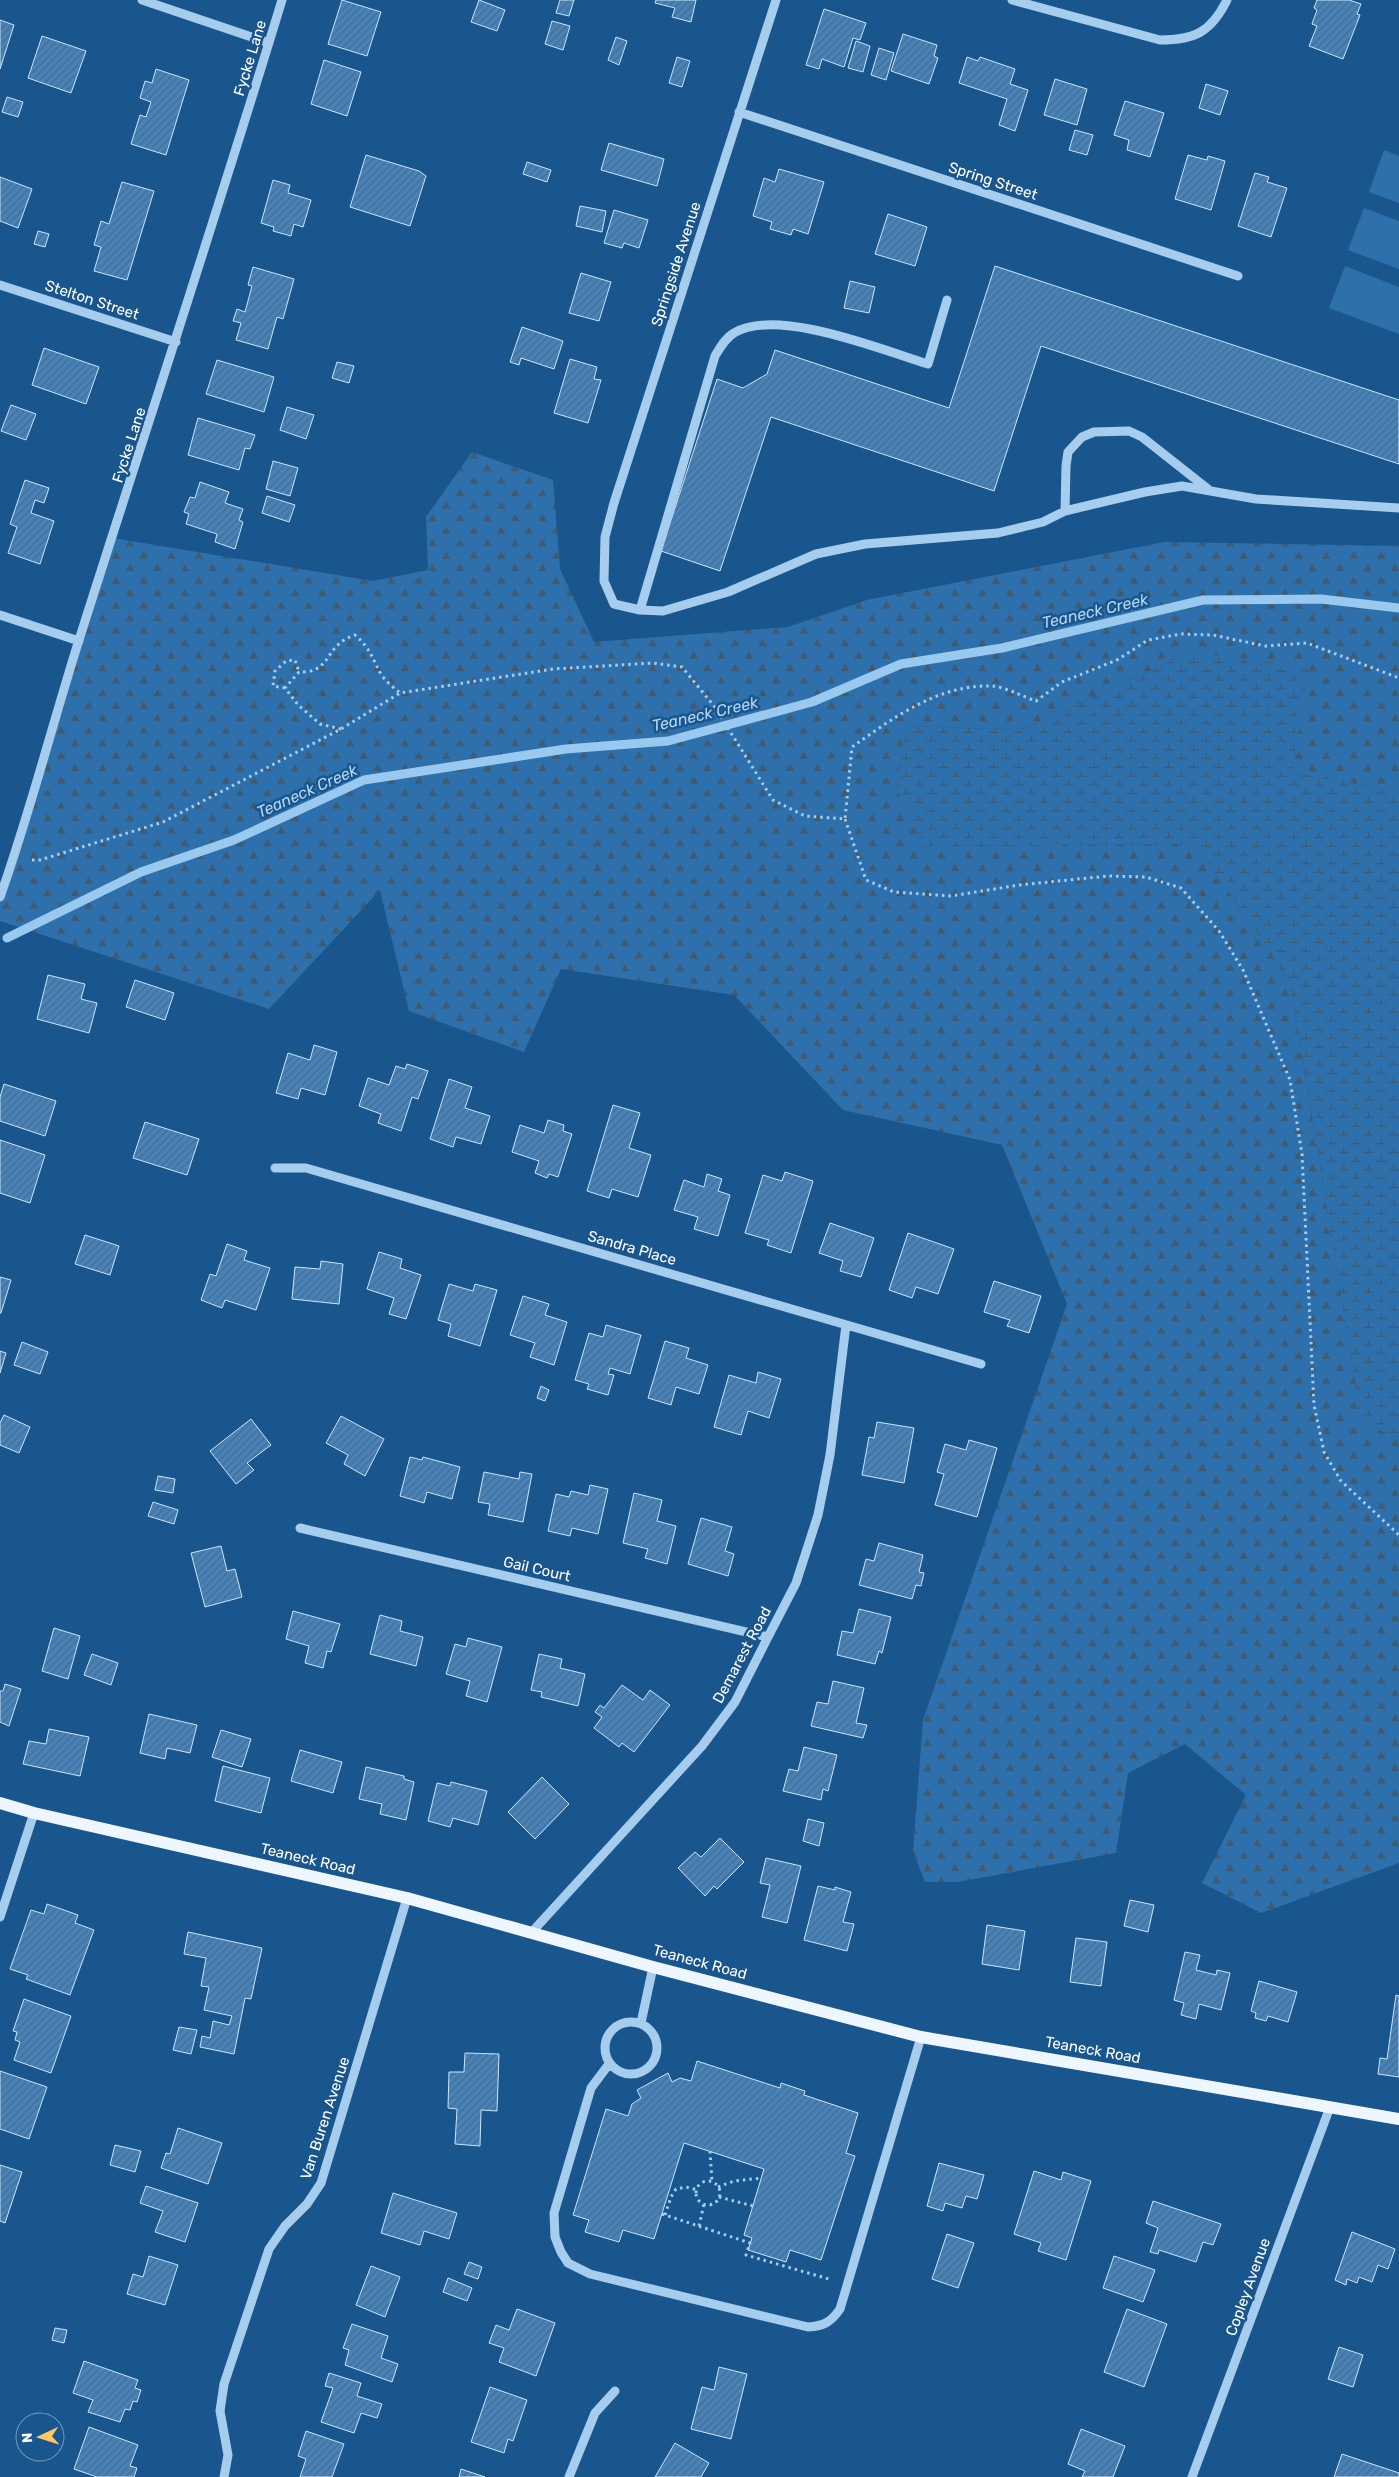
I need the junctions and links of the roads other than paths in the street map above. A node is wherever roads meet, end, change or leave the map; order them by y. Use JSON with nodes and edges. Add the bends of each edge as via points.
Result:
{"nodes":[{"id":1,"x":142,"y":0,"type":"edge"},
{"id":2,"x":282,"y":0,"type":"edge"},
{"id":3,"x":776,"y":0,"type":"edge"},
{"id":4,"x":1012,"y":0,"type":"edge"},
{"id":5,"x":1227,"y":0,"type":"edge"},
{"id":6,"x":269,"y":43,"type":"junction"},
{"id":7,"x":739,"y":112,"type":"junction"},
{"id":8,"x":1238,"y":276,"type":"dead end"},
{"id":9,"x":0,"y":285,"type":"edge"},
{"id":10,"x":947,"y":300,"type":"dead end"},
{"id":11,"x":176,"y":342,"type":"junction"},
{"id":12,"x":1210,"y":491,"type":"junction"},
{"id":13,"x":1399,"y":508,"type":"edge"},
{"id":14,"x":1066,"y":511,"type":"junction"},
{"id":15,"x":640,"y":610,"type":"junction"},
{"id":16,"x":0,"y":615,"type":"edge"},
{"id":17,"x":79,"y":641,"type":"junction"},
{"id":18,"x":0,"y":897,"type":"edge"},
{"id":19,"x":275,"y":1168,"type":"dead end"},
{"id":20,"x":846,"y":1324,"type":"junction"},
{"id":21,"x":981,"y":1364,"type":"dead end"},
{"id":22,"x":300,"y":1528,"type":"dead end"},
{"id":23,"x":768,"y":1637,"type":"junction"},
{"id":24,"x":0,"y":1803,"type":"edge"},
{"id":25,"x":34,"y":1813,"type":"junction"},
{"id":26,"x":407,"y":1898,"type":"junction"},
{"id":27,"x":0,"y":1917,"type":"edge"},
{"id":28,"x":532,"y":1933,"type":"junction"},
{"id":29,"x":653,"y":1967,"type":"junction"},
{"id":30,"x":640,"y":2023,"type":"junction"},
{"id":31,"x":921,"y":2037,"type":"junction"},
{"id":32,"x":610,"y":2064,"type":"junction"},
{"id":33,"x":1330,"y":2107,"type":"junction"},
{"id":34,"x":1399,"y":2119,"type":"edge"},
{"id":35,"x":615,"y":2391,"type":"dead end"},
{"id":36,"x":224,"y":2477,"type":"edge"},
{"id":37,"x":569,"y":2477,"type":"edge"},
{"id":38,"x":1192,"y":2477,"type":"edge"}],
"edges":[{"from":1,"to":6,"type":"street"},
{"from":2,"to":6,"type":"street","name":"Fycke Lane"},
{"from":3,"to":7,"type":"street","name":"Springside Avenue"},
{"from":4,"to":5,"type":"street","via":[[1160,40],[1174,40],[1200,33],[1218,19]]},
{"from":6,"to":11,"type":"street","name":"Fycke Lane"},
{"from":7,"to":8,"type":"street","name":"Spring Street"},
{"from":7,"to":15,"type":"street","name":"Springside Avenue","via":[[614,503],[606,537],[604,580],[614,604]]},
{"from":9,"to":11,"type":"street","name":"Stelton Street"},
{"from":10,"to":15,"type":"street","via":[[928,364],[823,332],[788,326],[768,324],[745,328],[727,338],[715,356]]},
{"from":11,"to":17,"type":"street","name":"Fycke Lane"},
{"from":12,"to":13,"type":"street","via":[[1256,499]]},
{"from":12,"to":14,"type":"street","via":[[1182,486]]},
{"from":12,"to":14,"type":"street","via":[[1142,437],[1129,431],[1108,430],[1082,437],[1068,452]]},
{"from":14,"to":15,"type":"street","via":[[1043,522],[998,534],[865,544],[816,554],[728,592],[663,611]]},
{"from":16,"to":17,"type":"street"},
{"from":17,"to":18,"type":"street","name":"Fycke Lane"},
{"from":19,"to":20,"type":"street","name":"Sandra Place","via":[[306,1168]]},
{"from":20,"to":21,"type":"street","name":"Sandra Place"},
{"from":20,"to":23,"type":"street","name":"Demarest Road","via":[[830,1455],[818,1515],[796,1583]]},
{"from":22,"to":23,"type":"street","name":"Gail Court"},
{"from":23,"to":28,"type":"street","name":"Demarest Road","via":[[735,1702],[702,1746]]},
{"from":24,"to":25,"type":"main road","name":"Teaneck Road"},
{"from":25,"to":26,"type":"main road","name":"Teaneck Road"},
{"from":25,"to":27,"type":"street"},
{"from":26,"to":28,"type":"main road","name":"Teaneck Road"},
{"from":26,"to":36,"type":"street","name":"Van Buren Avenue","via":[[321,2183],[268,2250],[224,2384],[220,2411],[228,2456]]},
{"from":28,"to":29,"type":"main road","name":"Teaneck Road"},
{"from":29,"to":30,"type":"street"},
{"from":29,"to":31,"type":"main road","name":"Teaneck Road"},
{"from":30,"to":32,"type":"street","via":[[624,2022],[610,2032],[604,2048]]},
{"from":30,"to":32,"type":"street","via":[[648,2028],[657,2043],[649,2068],[624,2074]]},
{"from":31,"to":32,"type":"street","via":[[840,2309],[829,2322],[808,2327],[590,2274],[568,2263],[555,2237],[554,2213],[591,2088]]},
{"from":31,"to":33,"type":"main road","name":"Teaneck Road"},
{"from":33,"to":34,"type":"main road","name":"Teaneck Road"},
{"from":33,"to":38,"type":"street","name":"Copley Avenue"},
{"from":35,"to":37,"type":"street","via":[[595,2413]]}]}
